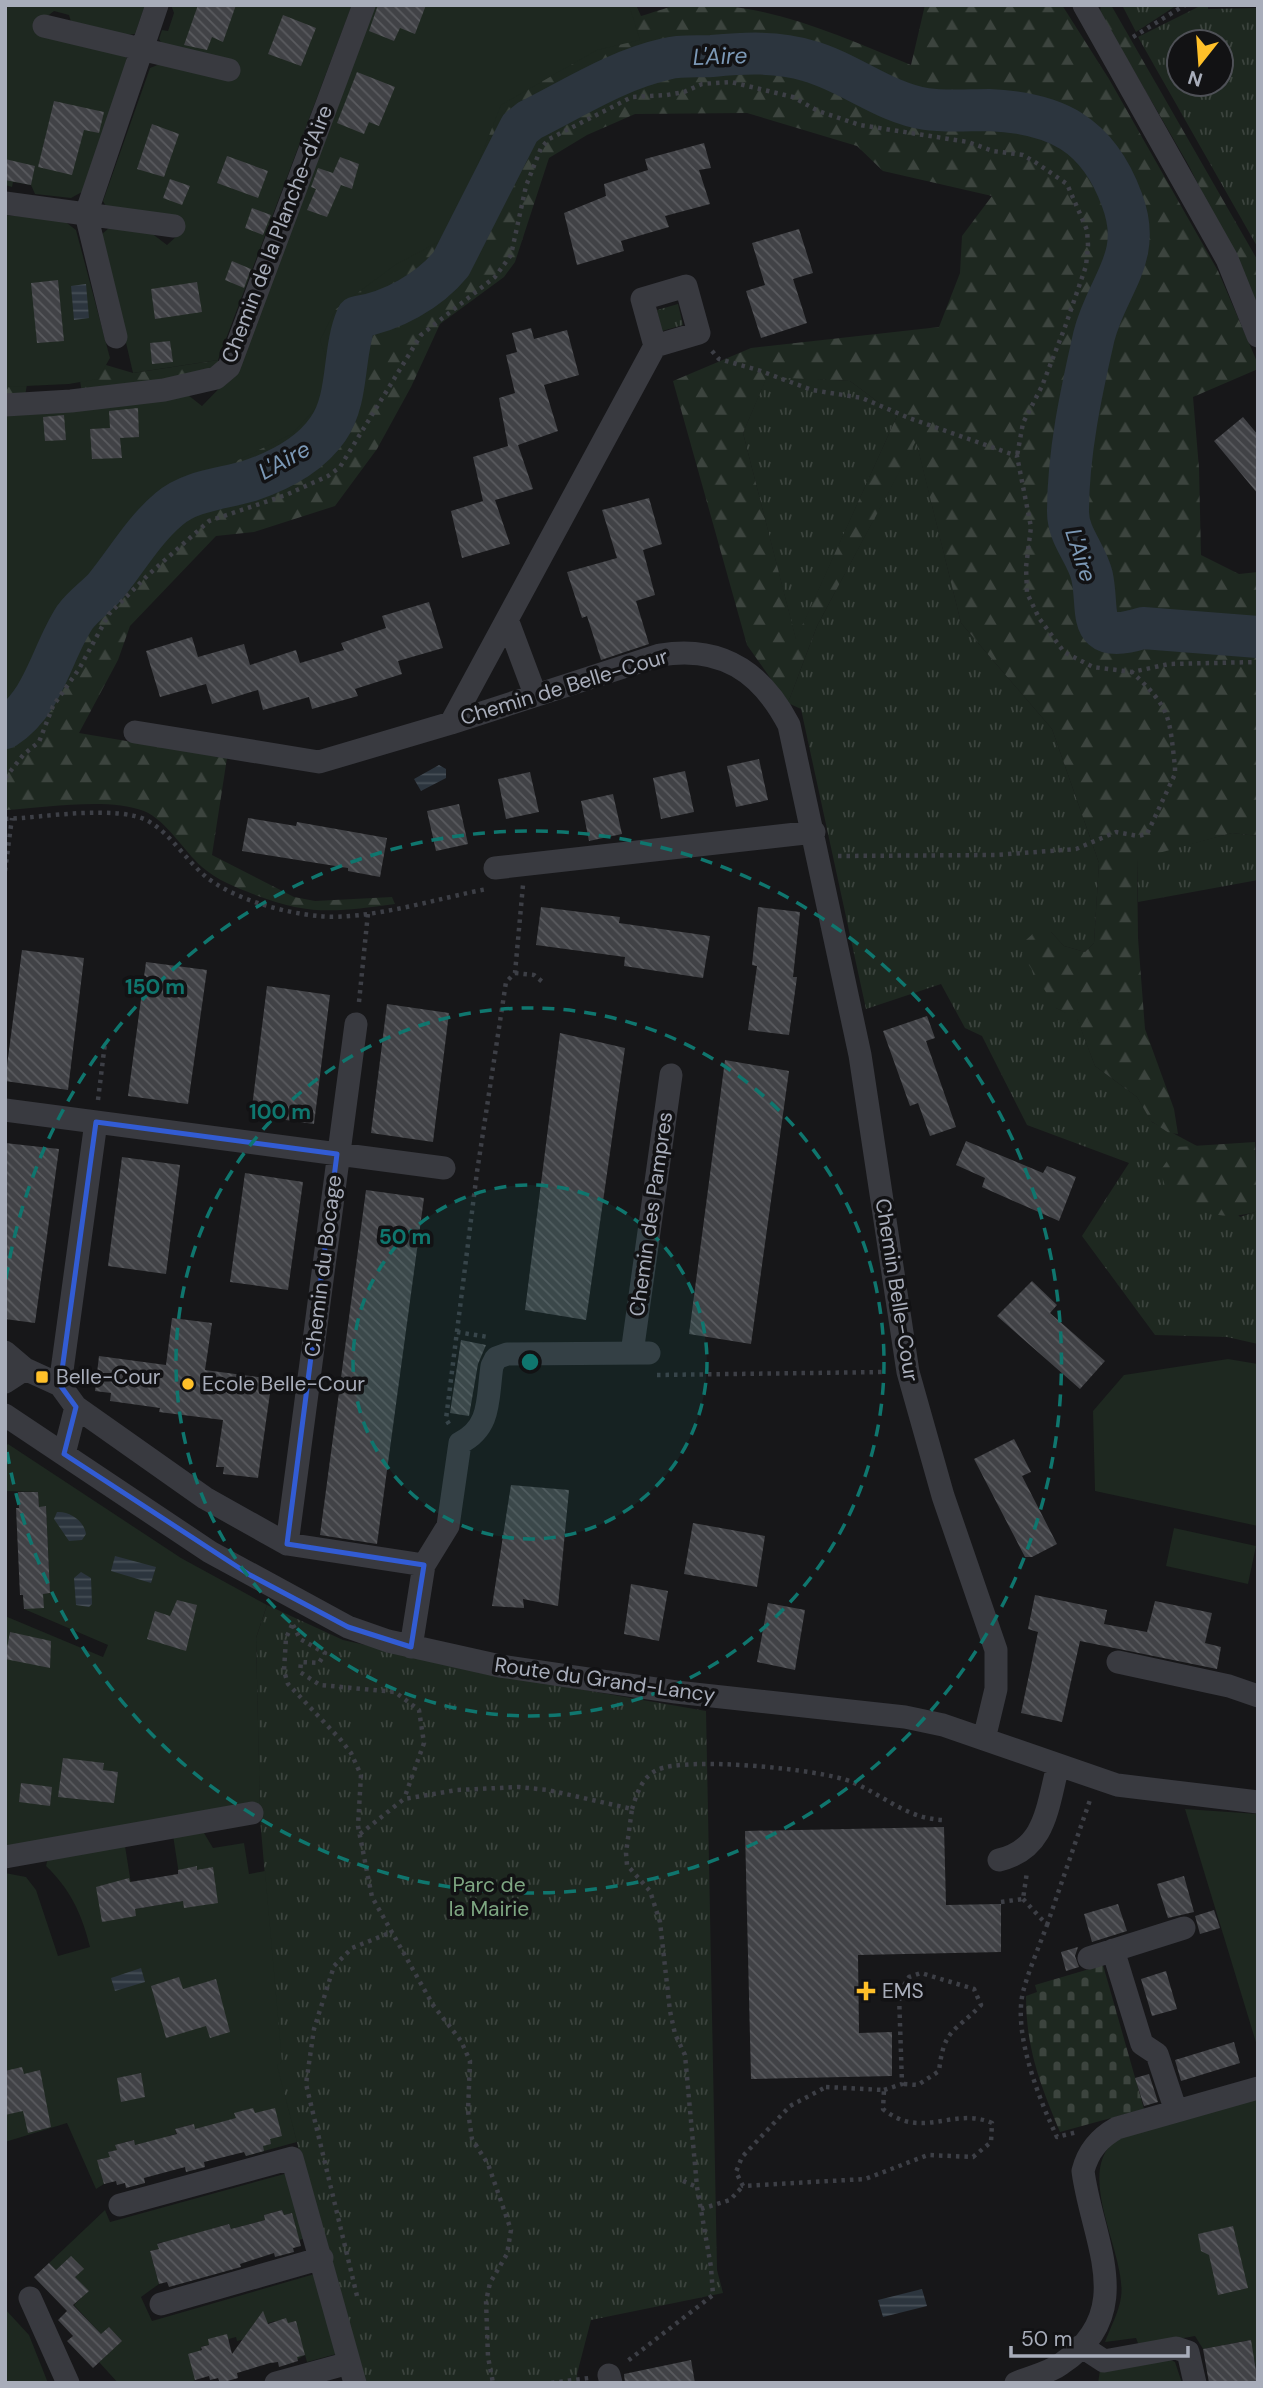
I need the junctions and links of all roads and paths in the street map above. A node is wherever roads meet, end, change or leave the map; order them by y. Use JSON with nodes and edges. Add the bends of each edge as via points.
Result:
{"nodes":[{"id":1,"x":157,"y":5,"type":"edge"},
{"id":2,"x":364,"y":5,"type":"edge"},
{"id":3,"x":1084,"y":5,"type":"edge"},
{"id":4,"x":1185,"y":5,"type":"edge"},
{"id":5,"x":44,"y":26,"type":"dead end"},
{"id":6,"x":1133,"y":37,"type":"dead end"},
{"id":7,"x":142,"y":50,"type":"junction"},
{"id":8,"x":229,"y":70,"type":"dead end"},
{"id":9,"x":5,"y":203,"type":"edge"},
{"id":10,"x":86,"y":214,"type":"junction"},
{"id":11,"x":174,"y":226,"type":"dead end"},
{"id":12,"x":699,"y":333,"type":"junction"},
{"id":13,"x":1258,"y":336,"type":"edge"},
{"id":14,"x":116,"y":337,"type":"dead end"},
{"id":15,"x":655,"y":346,"type":"junction"},
{"id":16,"x":5,"y":405,"type":"edge"},
{"id":17,"x":1017,"y":456,"type":"junction"},
{"id":18,"x":508,"y":622,"type":"junction"},
{"id":19,"x":1258,"y":662,"type":"edge"},
{"id":20,"x":1132,"y":673,"type":"junction"},
{"id":21,"x":535,"y":694,"type":"junction"},
{"id":22,"x":451,"y":723,"type":"junction"},
{"id":23,"x":135,"y":732,"type":"dead end"},
{"id":24,"x":5,"y":778,"type":"edge"},
{"id":25,"x":12,"y":818,"type":"junction"},
{"id":26,"x":5,"y":819,"type":"edge"},
{"id":27,"x":814,"y":832,"type":"junction"},
{"id":28,"x":820,"y":862,"type":"junction"},
{"id":29,"x":5,"y":871,"type":"edge"},
{"id":30,"x":493,"y":878,"type":"joint"},
{"id":31,"x":531,"y":881,"type":"dead end"},
{"id":32,"x":523,"y":885,"type":"junction"},
{"id":33,"x":513,"y":886,"type":"dead end"},
{"id":34,"x":368,"y":913,"type":"junction"},
{"id":35,"x":515,"y":973,"type":"junction"},
{"id":36,"x":545,"y":984,"type":"dead end"},
{"id":37,"x":356,"y":1024,"type":"joint"},
{"id":38,"x":105,"y":1043,"type":"dead end"},
{"id":39,"x":671,"y":1075,"type":"dead end"},
{"id":40,"x":5,"y":1110,"type":"edge"},
{"id":41,"x":96,"y":1122,"type":"junction"},
{"id":42,"x":337,"y":1154,"type":"junction"},
{"id":43,"x":444,"y":1168,"type":"dead end"},
{"id":44,"x":5,"y":1352,"type":"edge"},
{"id":45,"x":641,"y":1353,"type":"junction"},
{"id":46,"x":25,"y":1368,"type":"junction"},
{"id":47,"x":908,"y":1371,"type":"junction"},
{"id":48,"x":5,"y":1382,"type":"edge"},
{"id":49,"x":60,"y":1385,"type":"junction"},
{"id":50,"x":76,"y":1407,"type":"junction"},
{"id":51,"x":5,"y":1415,"type":"edge"},
{"id":52,"x":460,"y":1443,"type":"junction"},
{"id":53,"x":64,"y":1454,"type":"junction"},
{"id":54,"x":287,"y":1544,"type":"junction"},
{"id":55,"x":425,"y":1565,"type":"junction"},
{"id":56,"x":285,"y":1620,"type":"dead end"},
{"id":57,"x":292,"y":1625,"type":"junction"},
{"id":58,"x":411,"y":1647,"type":"junction"},
{"id":59,"x":1118,"y":1662,"type":"dead end"},
{"id":60,"x":1258,"y":1696,"type":"edge"},
{"id":61,"x":984,"y":1739,"type":"junction"},
{"id":62,"x":1058,"y":1766,"type":"junction"},
{"id":63,"x":1093,"y":1793,"type":"dead end"},
{"id":64,"x":404,"y":1799,"type":"junction"},
{"id":65,"x":1258,"y":1802,"type":"edge"},
{"id":66,"x":632,"y":1809,"type":"junction"},
{"id":67,"x":252,"y":1813,"type":"dead end"},
{"id":68,"x":944,"y":1820,"type":"dead end"},
{"id":69,"x":360,"y":1834,"type":"junction"},
{"id":70,"x":5,"y":1857,"type":"edge"},
{"id":71,"x":999,"y":1860,"type":"dead end"},
{"id":72,"x":1023,"y":1899,"type":"dead end"},
{"id":73,"x":1047,"y":1925,"type":"junction"},
{"id":74,"x":1184,"y":1928,"type":"dead end"},
{"id":75,"x":392,"y":1932,"type":"junction"},
{"id":76,"x":1113,"y":1950,"type":"junction"},
{"id":77,"x":1089,"y":1958,"type":"dead end"},
{"id":78,"x":902,"y":2084,"type":"junction"},
{"id":79,"x":1258,"y":2088,"type":"edge"},
{"id":80,"x":884,"y":2090,"type":"junction"},
{"id":81,"x":1176,"y":2111,"type":"junction"},
{"id":82,"x":1101,"y":2137,"type":"junction"},
{"id":83,"x":683,"y":2181,"type":"dead end"},
{"id":84,"x":743,"y":2186,"type":"junction"},
{"id":85,"x":697,"y":2187,"type":"junction"},
{"id":86,"x":120,"y":2205,"type":"dead end"},
{"id":87,"x":701,"y":2209,"type":"junction"},
{"id":88,"x":322,"y":2258,"type":"junction"},
{"id":89,"x":30,"y":2298,"type":"dead end"},
{"id":90,"x":358,"y":2301,"type":"dead end"},
{"id":91,"x":161,"y":2304,"type":"dead end"},
{"id":92,"x":1081,"y":2346,"type":"junction"},
{"id":93,"x":352,"y":2373,"type":"edge"},
{"id":94,"x":610,"y":2379,"type":"edge"},
{"id":95,"x":68,"y":2383,"type":"edge"},
{"id":96,"x":276,"y":2383,"type":"edge"},
{"id":97,"x":493,"y":2383,"type":"edge"},
{"id":98,"x":551,"y":2383,"type":"edge"},
{"id":99,"x":1016,"y":2383,"type":"edge"},
{"id":100,"x":1195,"y":2383,"type":"edge"}],
"edges":[{"from":1,"to":7,"type":"street"},
{"from":2,"to":16,"type":"street","name":"Chemin de la Planche-d'Aire","via":[[229,367],[216,378],[164,390]]},
{"from":3,"to":13,"type":"street","via":[[1227,260]]},
{"from":4,"to":6,"type":"path"},
{"from":5,"to":7,"type":"street"},
{"from":7,"to":8,"type":"street"},
{"from":7,"to":10,"type":"street"},
{"from":9,"to":10,"type":"street"},
{"from":10,"to":11,"type":"street"},
{"from":10,"to":14,"type":"street"},
{"from":12,"to":15,"type":"street"},
{"from":12,"to":15,"type":"street","via":[[686,286],[642,299]]},
{"from":12,"to":17,"type":"path","via":[[719,359],[812,390],[862,398]]},
{"from":15,"to":18,"type":"street","name":"Chemin de Belle-Cour"},
{"from":17,"to":20,"type":"path","via":[[1031,527],[1026,567],[1030,602],[1064,652],[1093,667]]},
{"from":17,"to":24,"type":"path","via":[[1023,423],[1042,386],[1086,265],[1087,230],[1066,184],[1023,155],[860,125],[748,84],[702,84],[684,92],[632,97],[549,139],[541,148],[519,208],[511,255],[495,277],[421,335],[340,467],[286,495],[209,521],[148,575],[109,614],[53,706],[39,742]]},
{"from":18,"to":21,"type":"street"},
{"from":18,"to":22,"type":"street","name":"Chemin de Belle-Cour"},
{"from":19,"to":20,"type":"path","via":[[1168,664]]},
{"from":20,"to":28,"type":"path","via":[[1166,707],[1175,767],[1147,834],[1116,832],[1076,849],[986,855],[843,854],[829,864]]},
{"from":21,"to":22,"type":"street","name":"Chemin de Belle-Cour"},
{"from":21,"to":27,"type":"street","name":"Chemin de Belle-Cour","via":[[677,652],[729,662],[761,683],[789,725]]},
{"from":22,"to":23,"type":"street","name":"Chemin de Belle-Cour","via":[[319,762]]},
{"from":25,"to":26,"type":"path"},
{"from":25,"to":29,"type":"path"},
{"from":25,"to":34,"type":"path","via":[[92,814],[146,820],[207,877],[239,894],[321,917]]},
{"from":27,"to":28,"type":"street","name":"Chemin Belle-Cour"},
{"from":27,"to":30,"type":"street"},
{"from":28,"to":47,"type":"street","name":"Chemin Belle-Cour","via":[[860,1055]]},
{"from":30,"to":34,"type":"path"},
{"from":31,"to":32,"type":"path"},
{"from":32,"to":33,"type":"path"},
{"from":32,"to":35,"type":"path"},
{"from":34,"to":37,"type":"path"},
{"from":35,"to":36,"type":"path","via":[[534,975]]},
{"from":35,"to":52,"type":"path","via":[[506,982],[446,1419]]},
{"from":37,"to":42,"type":"street","name":"Chemin du Bocage"},
{"from":38,"to":41,"type":"path"},
{"from":39,"to":45,"type":"street","name":"Chemin des Pampres"},
{"from":40,"to":41,"type":"street","name":"Chemin du Bocage"},
{"from":41,"to":42,"type":"street","name":"Chemin du Bocage"},
{"from":41,"to":49,"type":"street"},
{"from":42,"to":43,"type":"street","name":"Chemin du Bocage"},
{"from":42,"to":54,"type":"street","name":"Chemin du Bocage"},
{"from":44,"to":46,"type":"street"},
{"from":45,"to":47,"type":"path","via":[[656,1375]]},
{"from":45,"to":52,"type":"street","via":[[507,1354],[496,1358],[484,1420],[478,1432]]},
{"from":46,"to":48,"type":"street"},
{"from":46,"to":49,"type":"street"},
{"from":47,"to":61,"type":"street","name":"Chemin Belle-Cour","via":[[943,1496],[996,1650],[996,1689]]},
{"from":49,"to":50,"type":"street"},
{"from":50,"to":53,"type":"street"},
{"from":50,"to":54,"type":"street","via":[[205,1498]]},
{"from":51,"to":53,"type":"street","name":"Route du Grand-Lancy"},
{"from":52,"to":55,"type":"street","via":[[448,1526]]},
{"from":53,"to":58,"type":"street","name":"Route du Grand-Lancy","via":[[159,1521],[240,1569],[348,1627]]},
{"from":54,"to":55,"type":"street"},
{"from":55,"to":58,"type":"street"},
{"from":56,"to":57,"type":"path"},
{"from":57,"to":64,"type":"path","via":[[300,1639],[325,1653],[319,1663],[301,1662],[300,1672],[320,1685],[395,1692],[419,1710],[424,1743]]},
{"from":57,"to":69,"type":"path","via":[[286,1638],[288,1684],[357,1764],[362,1790]]},
{"from":58,"to":61,"type":"street","name":"Route du Grand-Lancy","via":[[500,1666],[676,1692],[905,1717]]},
{"from":59,"to":60,"type":"street"},
{"from":61,"to":62,"type":"street","name":"Route du Grand-Lancy"},
{"from":62,"to":65,"type":"street","name":"Route du Grand-Lancy","via":[[1117,1785]]},
{"from":62,"to":71,"type":"street","via":[[1040,1830],[1031,1845],[1018,1855]]},
{"from":63,"to":73,"type":"path"},
{"from":64,"to":66,"type":"path","via":[[430,1792],[519,1787],[576,1794]]},
{"from":64,"to":69,"type":"path"},
{"from":66,"to":68,"type":"path","via":[[641,1784],[657,1770],[685,1763],[816,1771],[851,1781],[907,1814]]},
{"from":66,"to":85,"type":"path","via":[[627,1865],[650,1891],[660,1922],[670,2011],[685,2055]]},
{"from":67,"to":70,"type":"street"},
{"from":69,"to":75,"type":"path","via":[[367,1882]]},
{"from":72,"to":73,"type":"path"},
{"from":73,"to":82,"type":"path","via":[[1023,1993],[1026,2052],[1057,2137],[1097,2127]]},
{"from":74,"to":76,"type":"street"},
{"from":75,"to":90,"type":"path","via":[[352,1948],[334,1966],[314,2029],[306,2084]]},
{"from":75,"to":97,"type":"path","via":[[470,2061],[471,2139],[488,2164],[511,2230],[507,2254],[486,2301]]},
{"from":76,"to":77,"type":"street"},
{"from":76,"to":81,"type":"street","via":[[1142,2045],[1157,2054]]},
{"from":78,"to":78,"type":"path","via":[[899,1994],[909,1978],[921,1973],[974,1989],[981,2005],[954,2027],[942,2049],[939,2071],[918,2085]]},
{"from":78,"to":80,"type":"path"},
{"from":79,"to":81,"type":"street"},
{"from":80,"to":84,"type":"path","via":[[826,2087],[790,2106],[742,2157],[736,2172]]},
{"from":80,"to":84,"type":"path","via":[[883,2109],[897,2120],[924,2126],[977,2116],[992,2123],[991,2142],[973,2157],[928,2155],[865,2179]]},
{"from":81,"to":82,"type":"street"},
{"from":82,"to":92,"type":"street","via":[[1083,2171],[1107,2290],[1094,2331]]},
{"from":83,"to":85,"type":"path"},
{"from":84,"to":87,"type":"path","via":[[730,2200]]},
{"from":85,"to":87,"type":"path"},
{"from":86,"to":88,"type":"street","via":[[292,2158]]},
{"from":87,"to":94,"type":"path","via":[[713,2295]]},
{"from":88,"to":91,"type":"street"},
{"from":88,"to":93,"type":"street"},
{"from":89,"to":95,"type":"street"},
{"from":92,"to":99,"type":"street","via":[[1061,2365]]},
{"from":92,"to":100,"type":"street","via":[[1104,2361],[1176,2348],[1188,2352]]},
{"from":93,"to":96,"type":"street"},
{"from":94,"to":98,"type":"path"}]}
